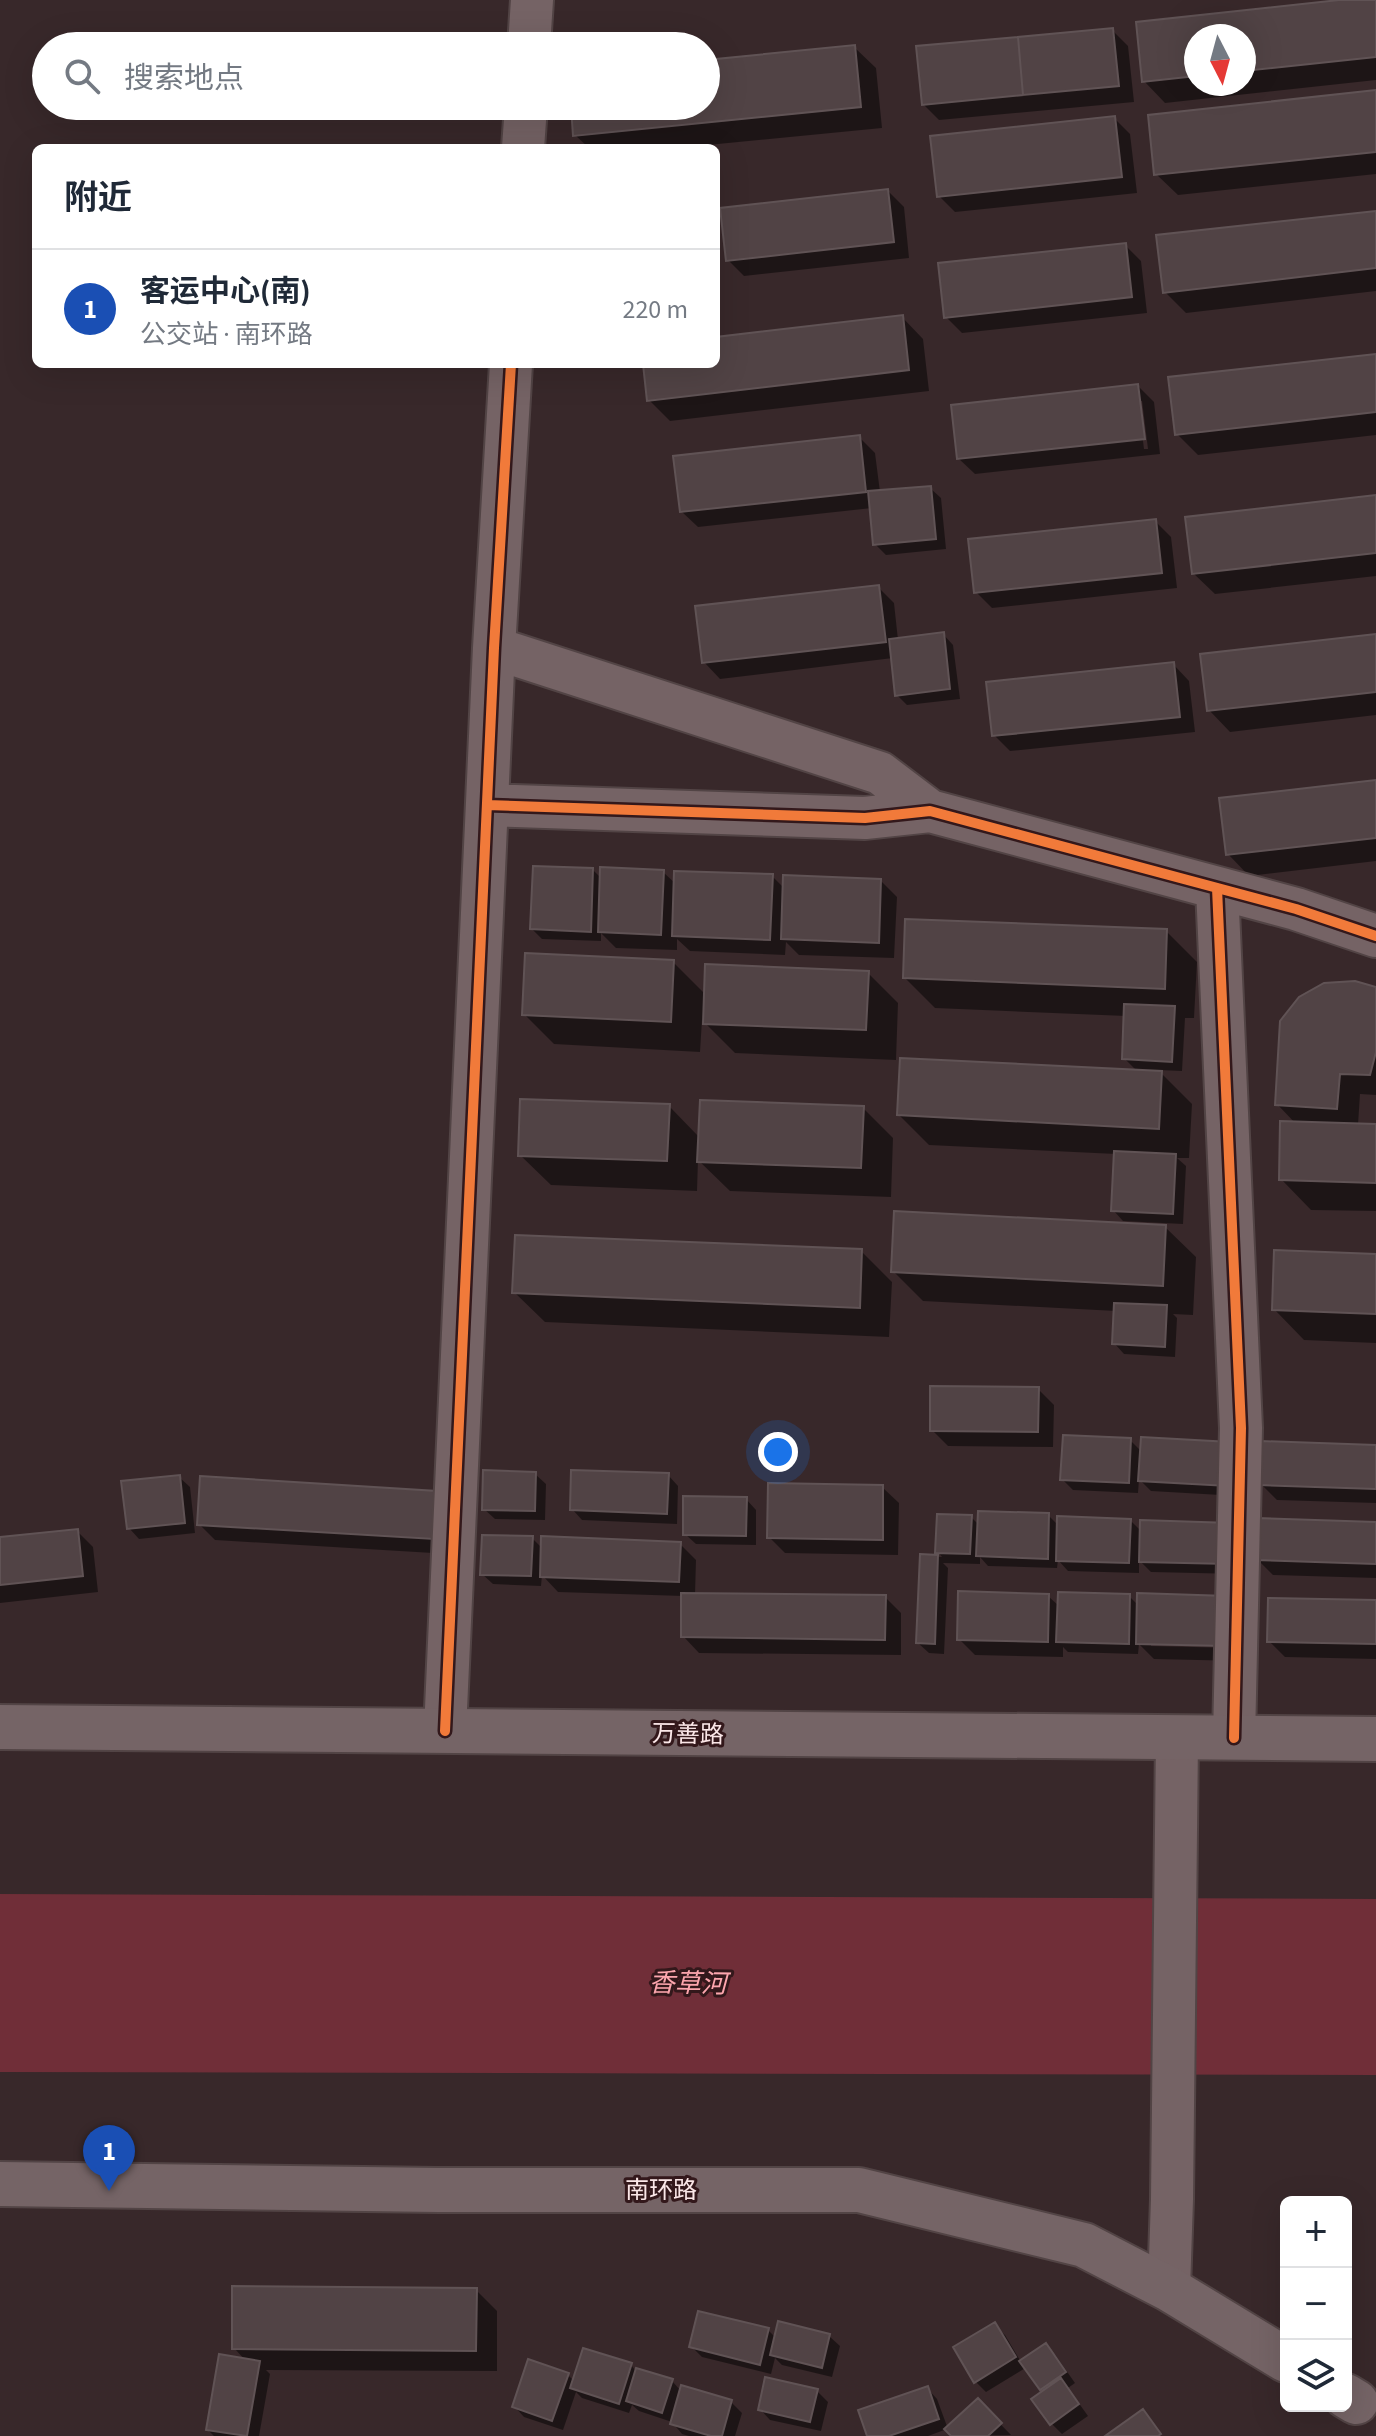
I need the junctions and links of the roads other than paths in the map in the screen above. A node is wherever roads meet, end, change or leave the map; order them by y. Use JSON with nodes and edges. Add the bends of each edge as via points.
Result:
{"nodes":[{"id":1,"x":532,"y":0,"type":"edge"},
{"id":2,"x":530,"y":32,"type":"edge"},
{"id":3,"x":525,"y":120,"type":"edge"},
{"id":4,"x":523,"y":144,"type":"edge"},
{"id":5,"x":511,"y":368,"type":"edge"},
{"id":6,"x":494,"y":648,"type":"junction"},
{"id":7,"x":487,"y":805,"type":"junction"},
{"id":8,"x":930,"y":811,"type":"junction"},
{"id":9,"x":1217,"y":888,"type":"junction"},
{"id":10,"x":1376,"y":936,"type":"edge"},
{"id":11,"x":0,"y":1727,"type":"edge"},
{"id":12,"x":445,"y":1731,"type":"junction"},
{"id":13,"x":1177,"y":1738,"type":"junction"},
{"id":14,"x":1234,"y":1738,"type":"junction"},
{"id":15,"x":1376,"y":1739,"type":"edge"},
{"id":16,"x":0,"y":2184,"type":"edge"},
{"id":17,"x":1169,"y":2289,"type":"junction"},
{"id":18,"x":1280,"y":2356,"type":"edge"}],
"edges":[{"from":1,"to":2,"type":"street"},
{"from":3,"to":4,"type":"street"},
{"from":5,"to":6,"type":"street"},
{"from":6,"to":7,"type":"street"},
{"from":6,"to":8,"type":"street","via":[[880,773]]},
{"from":7,"to":8,"type":"street","via":[[865,818]]},
{"from":7,"to":12,"type":"street"},
{"from":8,"to":9,"type":"street"},
{"from":9,"to":10,"type":"street"},
{"from":9,"to":14,"type":"street","via":[[1241,1428]]},
{"from":11,"to":12,"type":"main road","name":"万善路"},
{"from":12,"to":13,"type":"main road","name":"万善路"},
{"from":13,"to":14,"type":"main road","name":"万善路"},
{"from":13,"to":17,"type":"street"},
{"from":14,"to":15,"type":"main road","name":"万善路"},
{"from":16,"to":17,"type":"main road","name":"南环路","via":[[859,2190],[1084,2245]]},
{"from":17,"to":18,"type":"main road","name":"南环路"}]}
